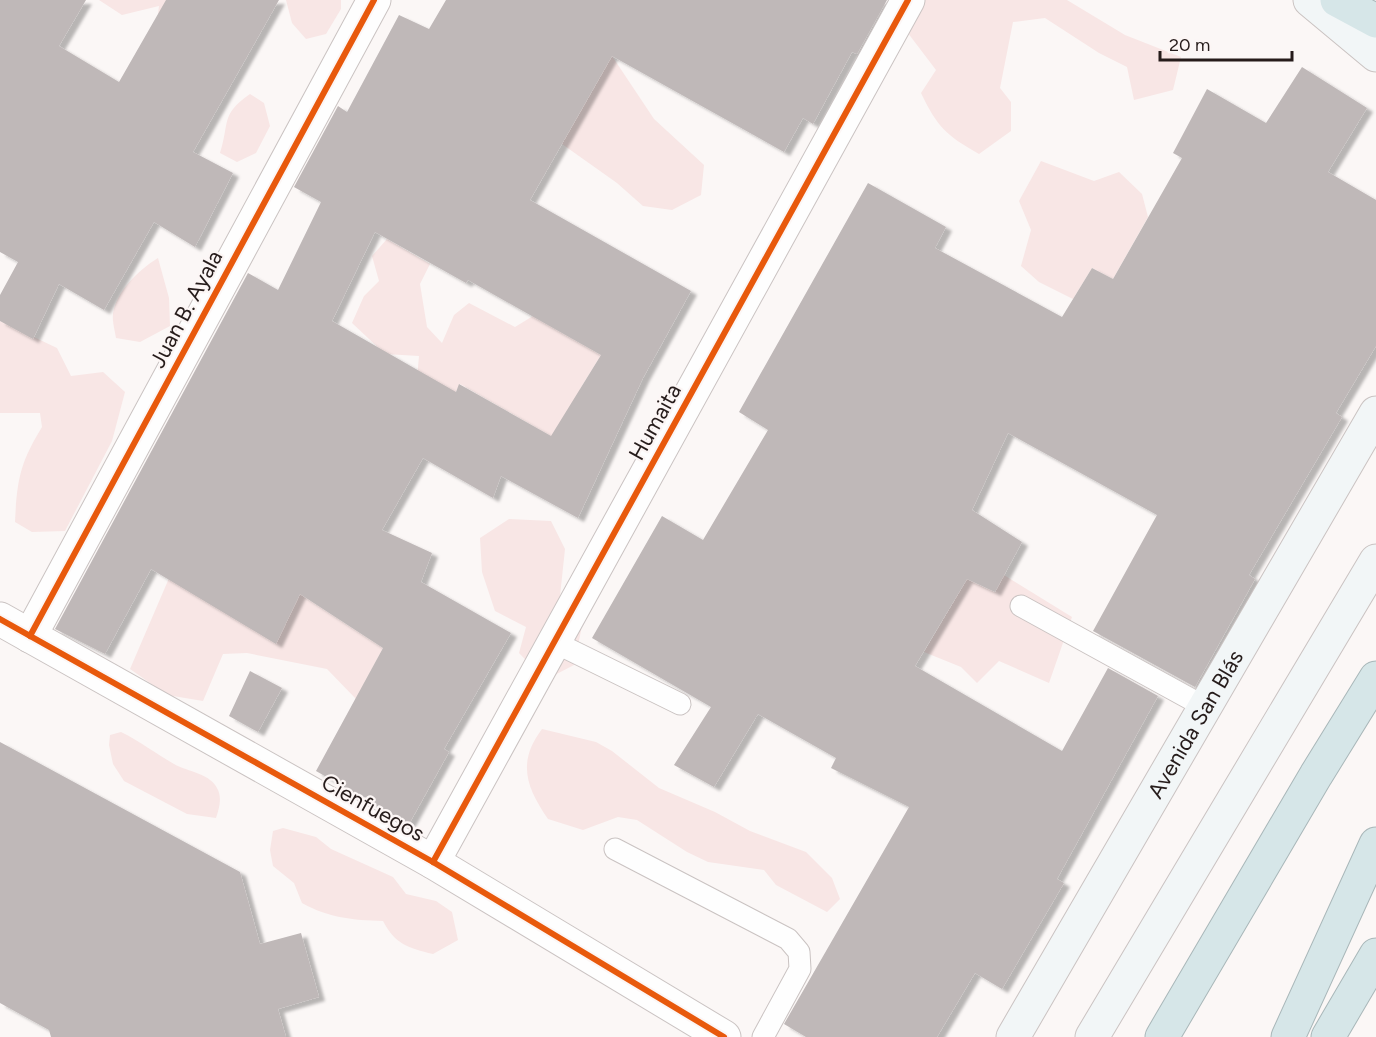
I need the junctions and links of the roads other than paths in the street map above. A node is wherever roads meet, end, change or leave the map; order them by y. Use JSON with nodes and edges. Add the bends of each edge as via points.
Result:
{"nodes":[{"id":1,"x":374,"y":0,"type":"edge"},
{"id":2,"x":908,"y":0,"type":"edge"},
{"id":3,"x":1310,"y":0,"type":"edge"},
{"id":4,"x":1337,"y":0,"type":"edge"},
{"id":5,"x":1376,"y":21,"type":"edge"},
{"id":6,"x":1376,"y":55,"type":"edge"},
{"id":7,"x":1376,"y":412,"type":"edge"},
{"id":8,"x":1376,"y":561,"type":"edge"},
{"id":9,"x":1022,"y":606,"type":"dead end"},
{"id":10,"x":0,"y":619,"type":"edge"},
{"id":11,"x":30,"y":636,"type":"junction"},
{"id":12,"x":554,"y":642,"type":"junction"},
{"id":13,"x":1376,"y":678,"type":"edge"},
{"id":14,"x":680,"y":704,"type":"dead end"},
{"id":15,"x":1204,"y":707,"type":"junction"},
{"id":16,"x":1376,"y":844,"type":"edge"},
{"id":17,"x":615,"y":849,"type":"dead end"},
{"id":18,"x":433,"y":862,"type":"junction"},
{"id":19,"x":1376,"y":955,"type":"edge"},
{"id":20,"x":724,"y":1037,"type":"edge"},
{"id":21,"x":763,"y":1037,"type":"edge"},
{"id":22,"x":1013,"y":1037,"type":"edge"},
{"id":23,"x":1092,"y":1037,"type":"edge"},
{"id":24,"x":1162,"y":1037,"type":"edge"},
{"id":25,"x":1288,"y":1037,"type":"edge"},
{"id":26,"x":1328,"y":1037,"type":"edge"}],
"edges":[{"from":1,"to":11,"type":"street","name":"Juan B. Ayala"},
{"from":2,"to":12,"type":"street","name":"Humaita"},
{"from":3,"to":6,"type":"street"},
{"from":4,"to":5,"type":"highway"},
{"from":7,"to":15,"type":"street","name":"Avenida San Blás"},
{"from":8,"to":23,"type":"street"},
{"from":9,"to":15,"type":"lane"},
{"from":10,"to":11,"type":"street","name":"Cienfuegos"},
{"from":11,"to":18,"type":"street","name":"Cienfuegos"},
{"from":12,"to":14,"type":"lane"},
{"from":12,"to":18,"type":"street","name":"Humaita"},
{"from":13,"to":24,"type":"highway"},
{"from":15,"to":22,"type":"street","name":"Avenida San Blás"},
{"from":16,"to":25,"type":"highway"},
{"from":17,"to":21,"type":"lane","via":[[788,939],[799,952],[800,969]]},
{"from":18,"to":20,"type":"street","name":"Cienfuegos"},
{"from":19,"to":26,"type":"highway"}]}
